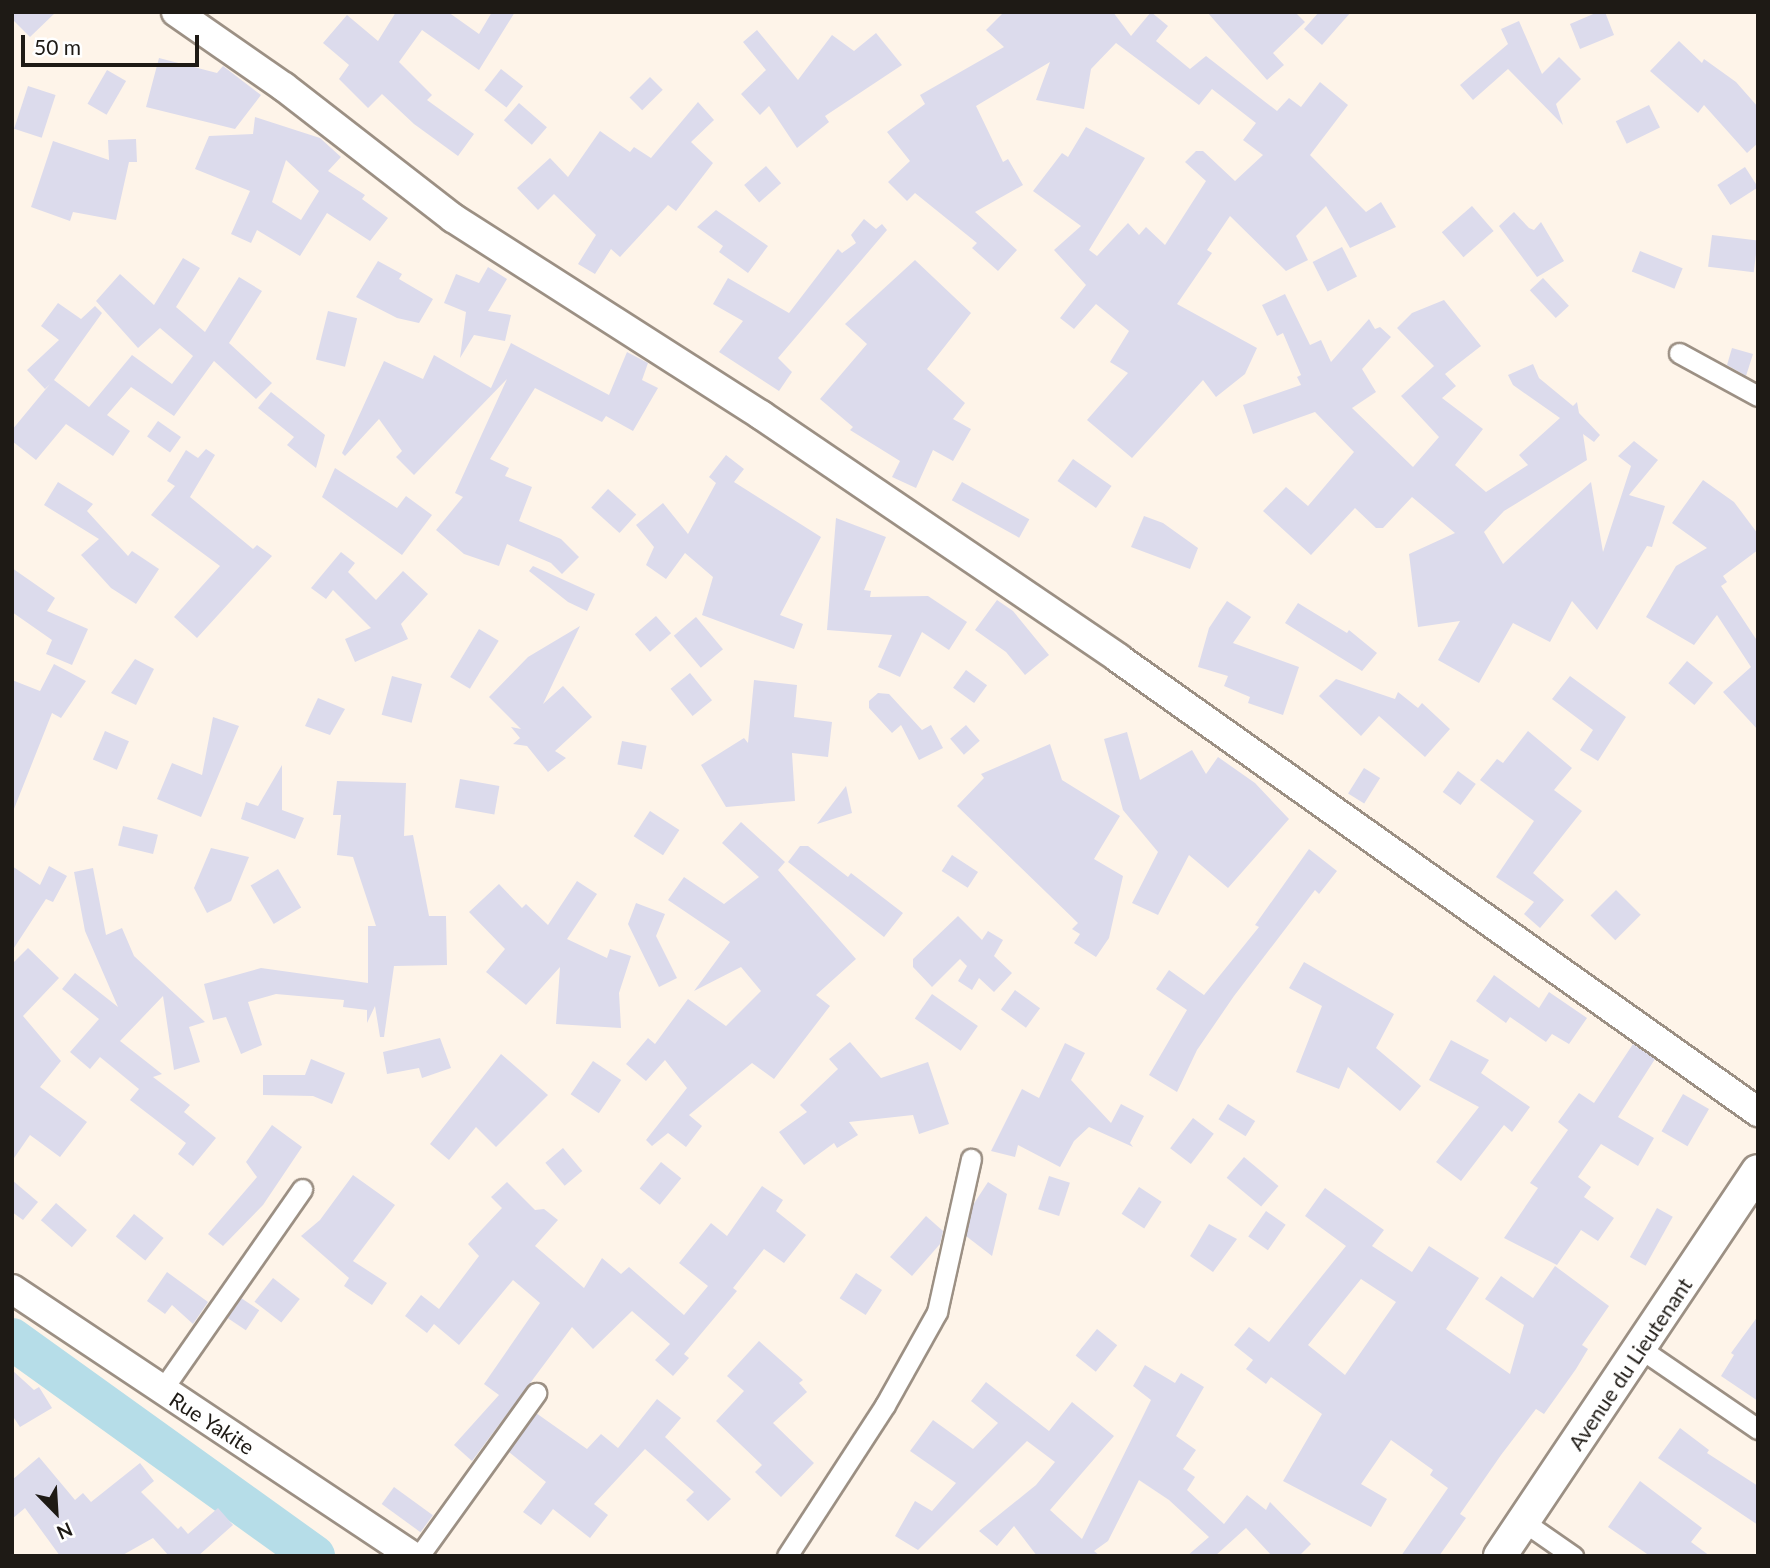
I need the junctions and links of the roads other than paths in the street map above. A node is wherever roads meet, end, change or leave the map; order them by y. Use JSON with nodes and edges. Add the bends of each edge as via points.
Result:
{"nodes":[{"id":1,"x":176,"y":12,"type":"edge"},
{"id":2,"x":1679,"y":353,"type":"dead end"},
{"id":3,"x":1758,"y":396,"type":"edge"},
{"id":4,"x":1758,"y":1112,"type":"edge"},
{"id":5,"x":971,"y":1159,"type":"dead end"},
{"id":6,"x":1758,"y":1171,"type":"edge"},
{"id":7,"x":302,"y":1189,"type":"dead end"},
{"id":8,"x":12,"y":1289,"type":"edge"},
{"id":9,"x":1641,"y":1349,"type":"junction"},
{"id":10,"x":162,"y":1390,"type":"junction"},
{"id":11,"x":536,"y":1393,"type":"dead end"},
{"id":12,"x":1758,"y":1429,"type":"edge"},
{"id":13,"x":1524,"y":1522,"type":"junction"},
{"id":14,"x":413,"y":1556,"type":"edge"},
{"id":15,"x":419,"y":1556,"type":"edge"},
{"id":16,"x":787,"y":1556,"type":"edge"},
{"id":17,"x":1500,"y":1556,"type":"edge"},
{"id":18,"x":1573,"y":1556,"type":"edge"}],
"edges":[{"from":1,"to":4,"type":"street","via":[[284,87],[453,218],[761,415],[1118,658]]},
{"from":2,"to":3,"type":"street"},
{"from":5,"to":16,"type":"street","via":[[937,1312],[886,1405]]},
{"from":6,"to":9,"type":"main road","name":"Avenue du Lieutenant"},
{"from":7,"to":10,"type":"street"},
{"from":8,"to":10,"type":"street","name":"Rue Yakite"},
{"from":9,"to":12,"type":"street"},
{"from":9,"to":13,"type":"main road","name":"Avenue du Lieutenant"},
{"from":10,"to":14,"type":"street","name":"Rue Yakite"},
{"from":11,"to":15,"type":"street"},
{"from":13,"to":17,"type":"main road","name":"Avenue du Lieutenant"},
{"from":13,"to":18,"type":"street"}]}
